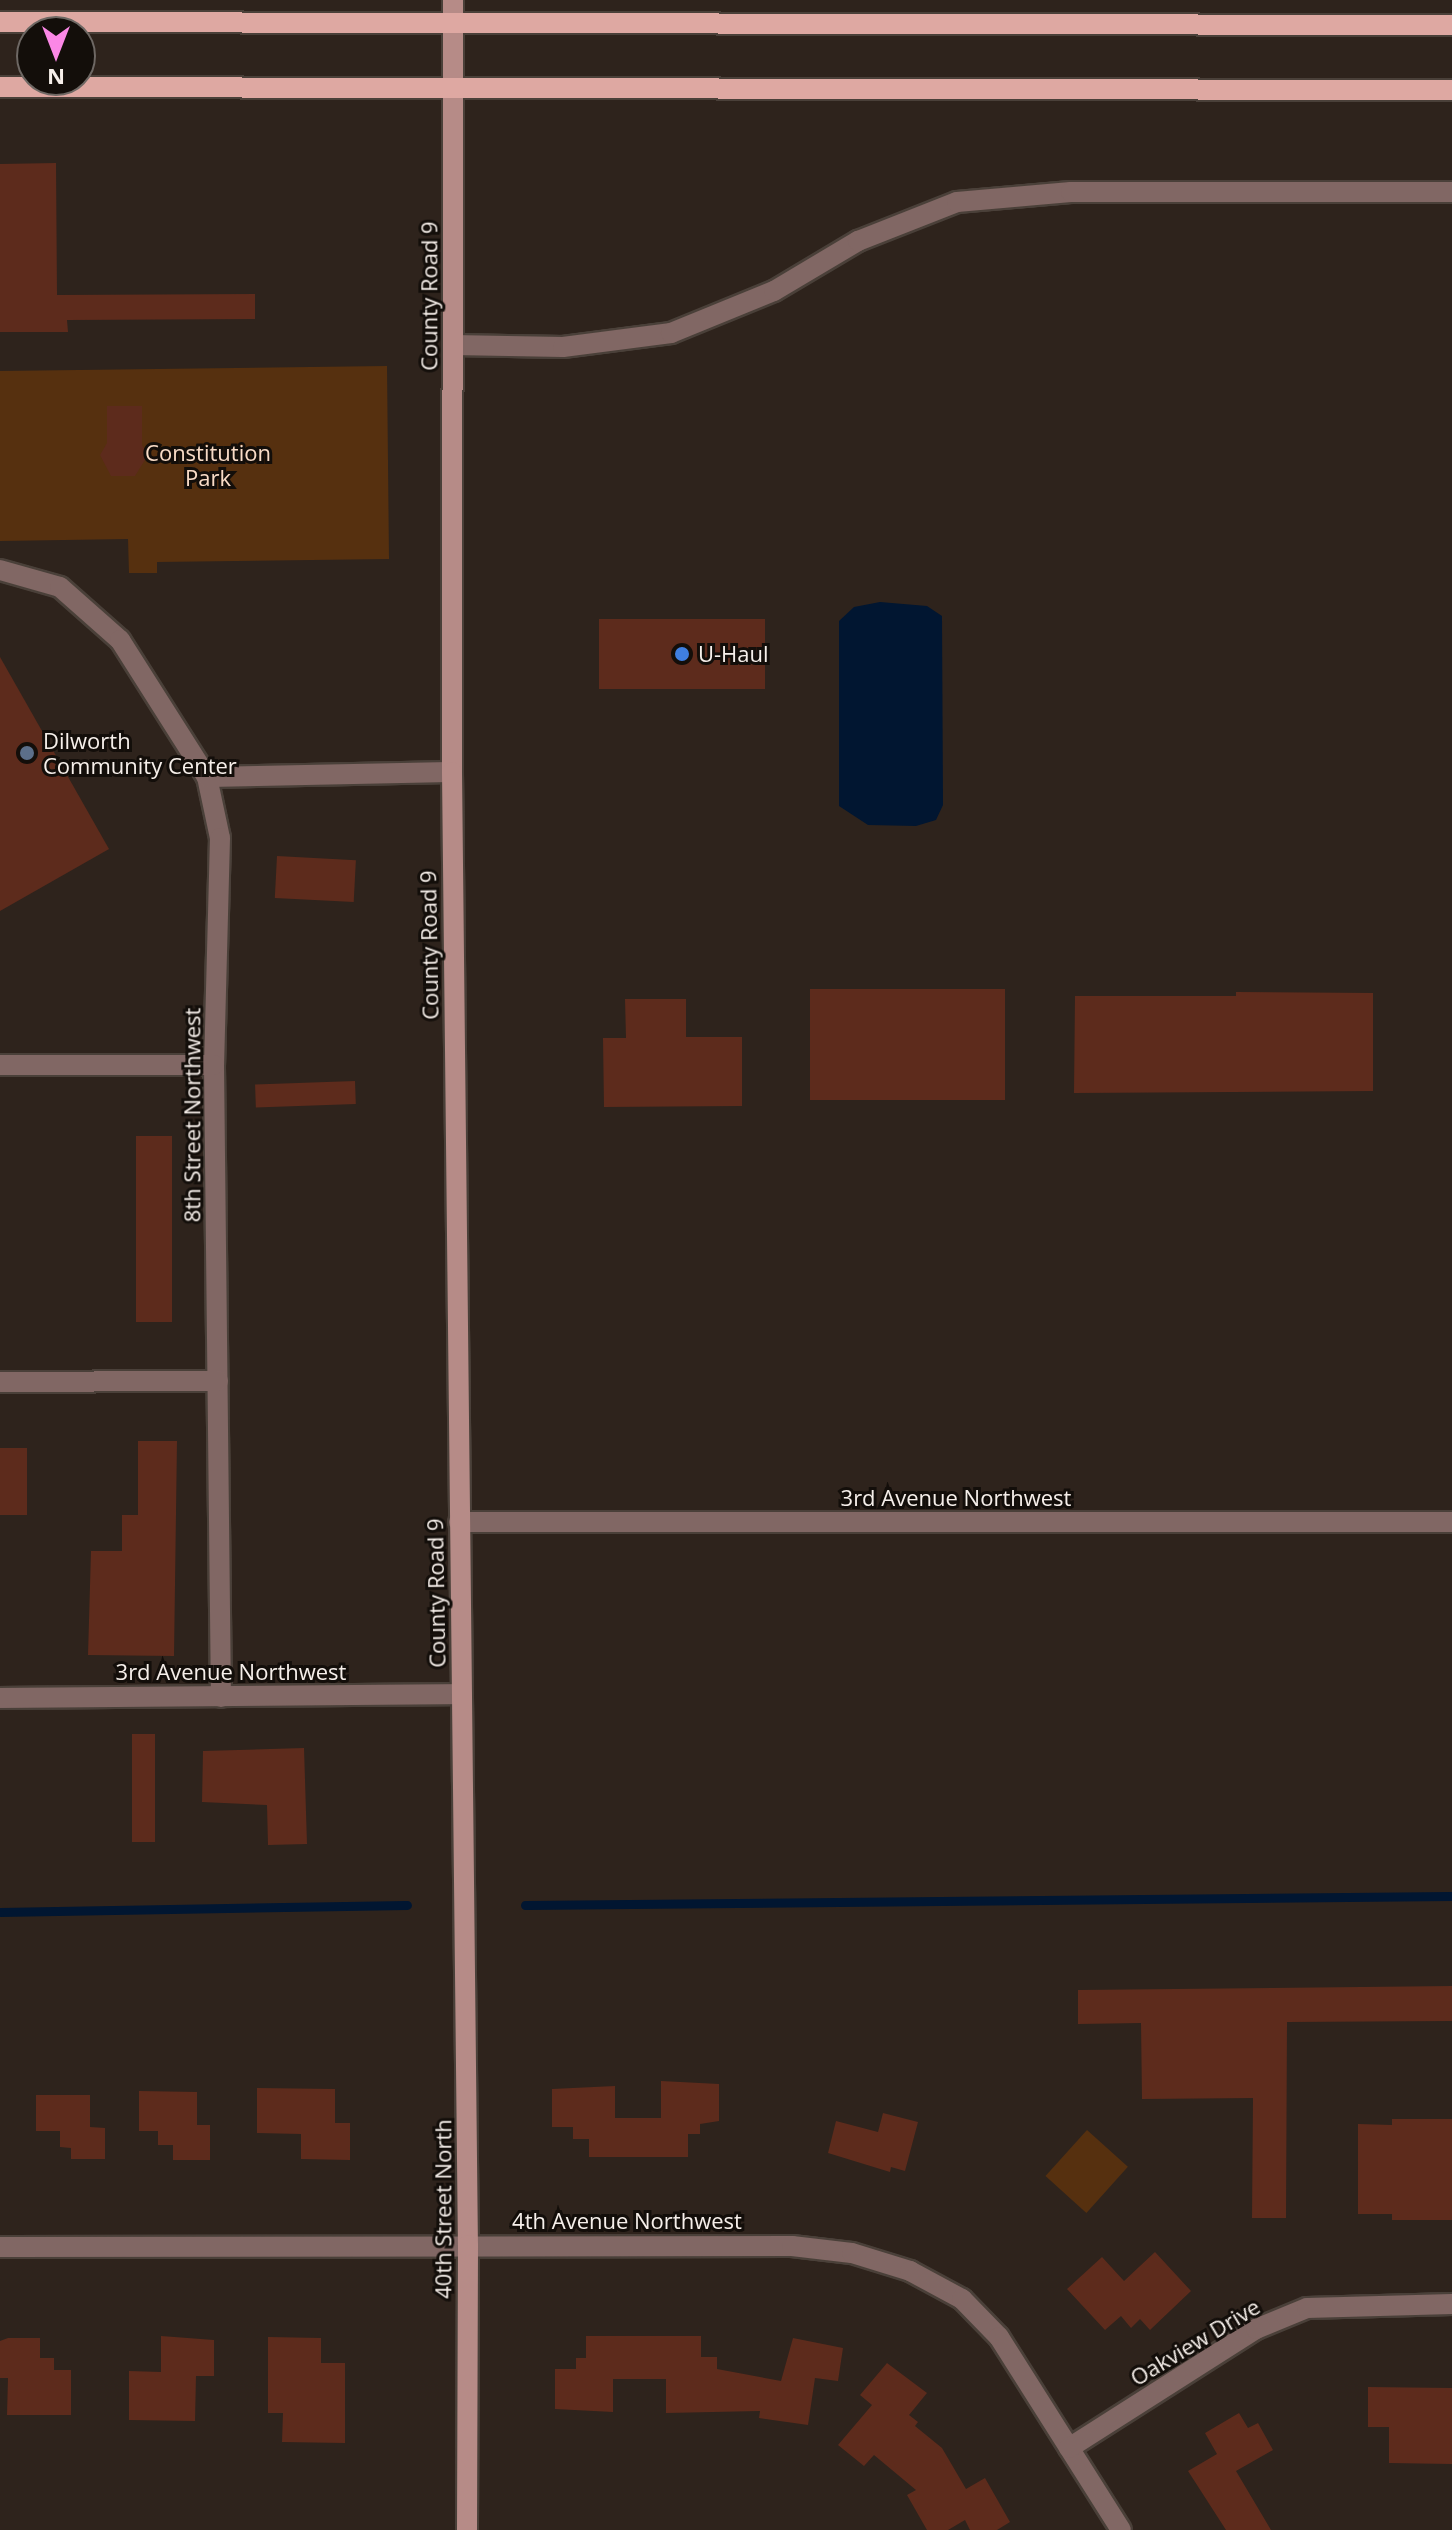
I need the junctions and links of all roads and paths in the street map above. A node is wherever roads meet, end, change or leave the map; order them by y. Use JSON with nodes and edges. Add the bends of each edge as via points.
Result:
{"nodes":[{"id":1,"x":453,"y":0,"type":"edge"},
{"id":2,"x":0,"y":22,"type":"edge"},
{"id":3,"x":454,"y":25,"type":"junction"},
{"id":4,"x":1452,"y":25,"type":"edge"},
{"id":5,"x":0,"y":87,"type":"edge"},
{"id":6,"x":454,"y":90,"type":"junction"},
{"id":7,"x":1452,"y":90,"type":"edge"},
{"id":8,"x":1452,"y":192,"type":"edge"},
{"id":9,"x":453,"y":345,"type":"junction"},
{"id":10,"x":0,"y":570,"type":"edge"},
{"id":11,"x":452,"y":772,"type":"junction"},
{"id":12,"x":207,"y":777,"type":"junction"},
{"id":13,"x":0,"y":1065,"type":"edge"},
{"id":14,"x":214,"y":1065,"type":"junction"},
{"id":15,"x":218,"y":1381,"type":"junction"},
{"id":16,"x":0,"y":1382,"type":"edge"},
{"id":17,"x":459,"y":1522,"type":"junction"},
{"id":18,"x":1452,"y":1522,"type":"edge"},
{"id":19,"x":462,"y":1694,"type":"junction"},
{"id":20,"x":221,"y":1697,"type":"junction"},
{"id":21,"x":0,"y":1698,"type":"edge"},
{"id":22,"x":465,"y":1889,"type":"joint"},
{"id":23,"x":468,"y":2245,"type":"junction"},
{"id":24,"x":0,"y":2247,"type":"edge"},
{"id":25,"x":1452,"y":2304,"type":"edge"},
{"id":26,"x":1069,"y":2448,"type":"junction"},
{"id":27,"x":467,"y":2530,"type":"edge"},
{"id":28,"x":1121,"y":2530,"type":"edge"}],
"edges":[{"from":1,"to":3,"type":"street","name":"County Road 9"},
{"from":2,"to":3,"type":"main road"},
{"from":3,"to":4,"type":"main road"},
{"from":3,"to":6,"type":"street","name":"County Road 9"},
{"from":5,"to":6,"type":"main road"},
{"from":6,"to":7,"type":"main road"},
{"from":6,"to":9,"type":"street","name":"County Road 9"},
{"from":8,"to":9,"type":"street","via":[[1071,192],[957,202],[858,241],[774,291],[671,333],[563,347]]},
{"from":9,"to":11,"type":"street","name":"County Road 9"},
{"from":10,"to":12,"type":"street","name":"8th Street Northwest","via":[[60,587],[120,640]]},
{"from":11,"to":12,"type":"street"},
{"from":11,"to":17,"type":"street","name":"County Road 9"},
{"from":12,"to":14,"type":"street","name":"8th Street Northwest","via":[[220,838]]},
{"from":13,"to":14,"type":"street"},
{"from":14,"to":15,"type":"street","name":"8th Street Northwest"},
{"from":15,"to":16,"type":"street"},
{"from":15,"to":20,"type":"street","name":"8th Street Northwest"},
{"from":17,"to":18,"type":"street","name":"3rd Avenue Northwest"},
{"from":17,"to":19,"type":"street","name":"County Road 9"},
{"from":19,"to":20,"type":"street","name":"3rd Avenue Northwest"},
{"from":19,"to":22,"type":"street","name":"County Road 9"},
{"from":20,"to":21,"type":"street","name":"3rd Avenue Northwest"},
{"from":22,"to":23,"type":"street","name":"40th Street North"},
{"from":23,"to":24,"type":"street","name":"4th Avenue Northwest"},
{"from":23,"to":26,"type":"street","name":"4th Avenue Northwest","via":[[792,2246],[852,2253],[910,2271],[962,2299],[999,2337]]},
{"from":23,"to":27,"type":"street","name":"40th Street North"},
{"from":25,"to":26,"type":"street","name":"Oakview Drive","via":[[1307,2308],[1256,2329]]},
{"from":26,"to":28,"type":"street","name":"4th Avenue Northwest"}]}
